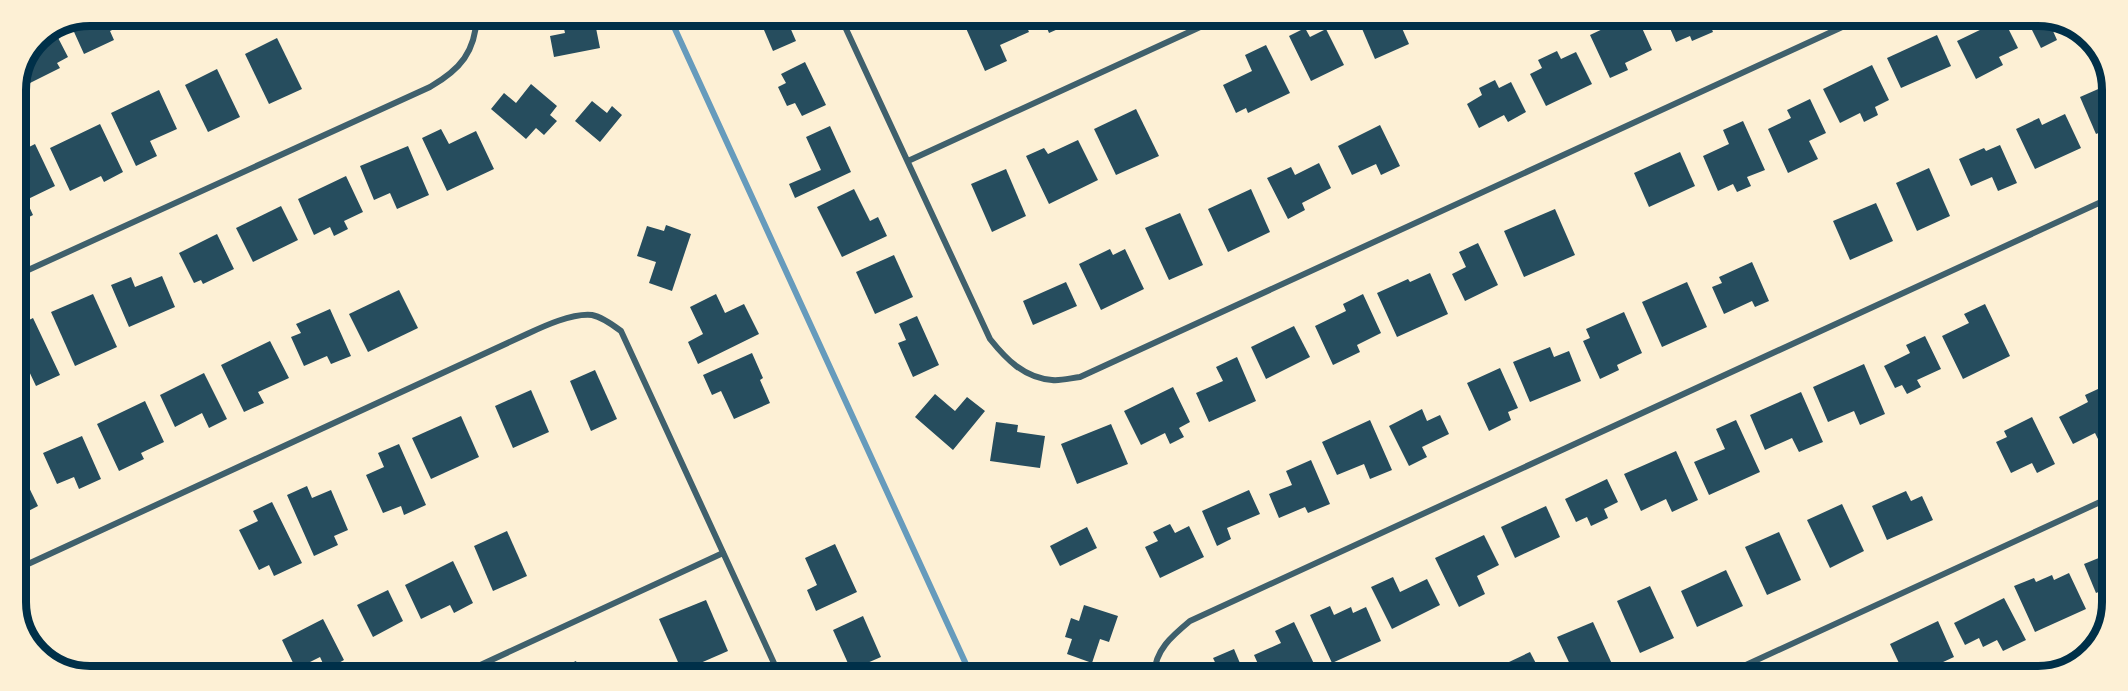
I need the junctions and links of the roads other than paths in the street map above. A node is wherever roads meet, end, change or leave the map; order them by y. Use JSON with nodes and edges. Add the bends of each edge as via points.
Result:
{"nodes":[{"id":1,"x":476,"y":26,"type":"edge"},
{"id":2,"x":845,"y":26,"type":"edge"},
{"id":3,"x":1200,"y":26,"type":"edge"},
{"id":4,"x":1844,"y":26,"type":"edge"},
{"id":5,"x":908,"y":161,"type":"junction"},
{"id":6,"x":2102,"y":202,"type":"edge"},
{"id":7,"x":26,"y":271,"type":"edge"},
{"id":8,"x":2102,"y":501,"type":"edge"},
{"id":9,"x":723,"y":553,"type":"junction"},
{"id":10,"x":26,"y":565,"type":"edge"},
{"id":11,"x":478,"y":666,"type":"edge"},
{"id":12,"x":775,"y":666,"type":"edge"},
{"id":13,"x":1155,"y":666,"type":"edge"},
{"id":14,"x":1744,"y":666,"type":"edge"}],
"edges":[{"from":1,"to":7,"type":"street","via":[[471,50],[448,77],[430,87]]},
{"from":2,"to":5,"type":"street"},
{"from":3,"to":5,"type":"street"},
{"from":4,"to":5,"type":"street","via":[[1080,377],[1052,380],[1024,372],[1004,358],[990,339]]},
{"from":6,"to":13,"type":"street","via":[[1190,621],[1166,641]]},
{"from":8,"to":14,"type":"street"},
{"from":9,"to":10,"type":"street","via":[[621,331],[592,315],[560,320]]},
{"from":9,"to":11,"type":"street"},
{"from":9,"to":12,"type":"street"}]}
